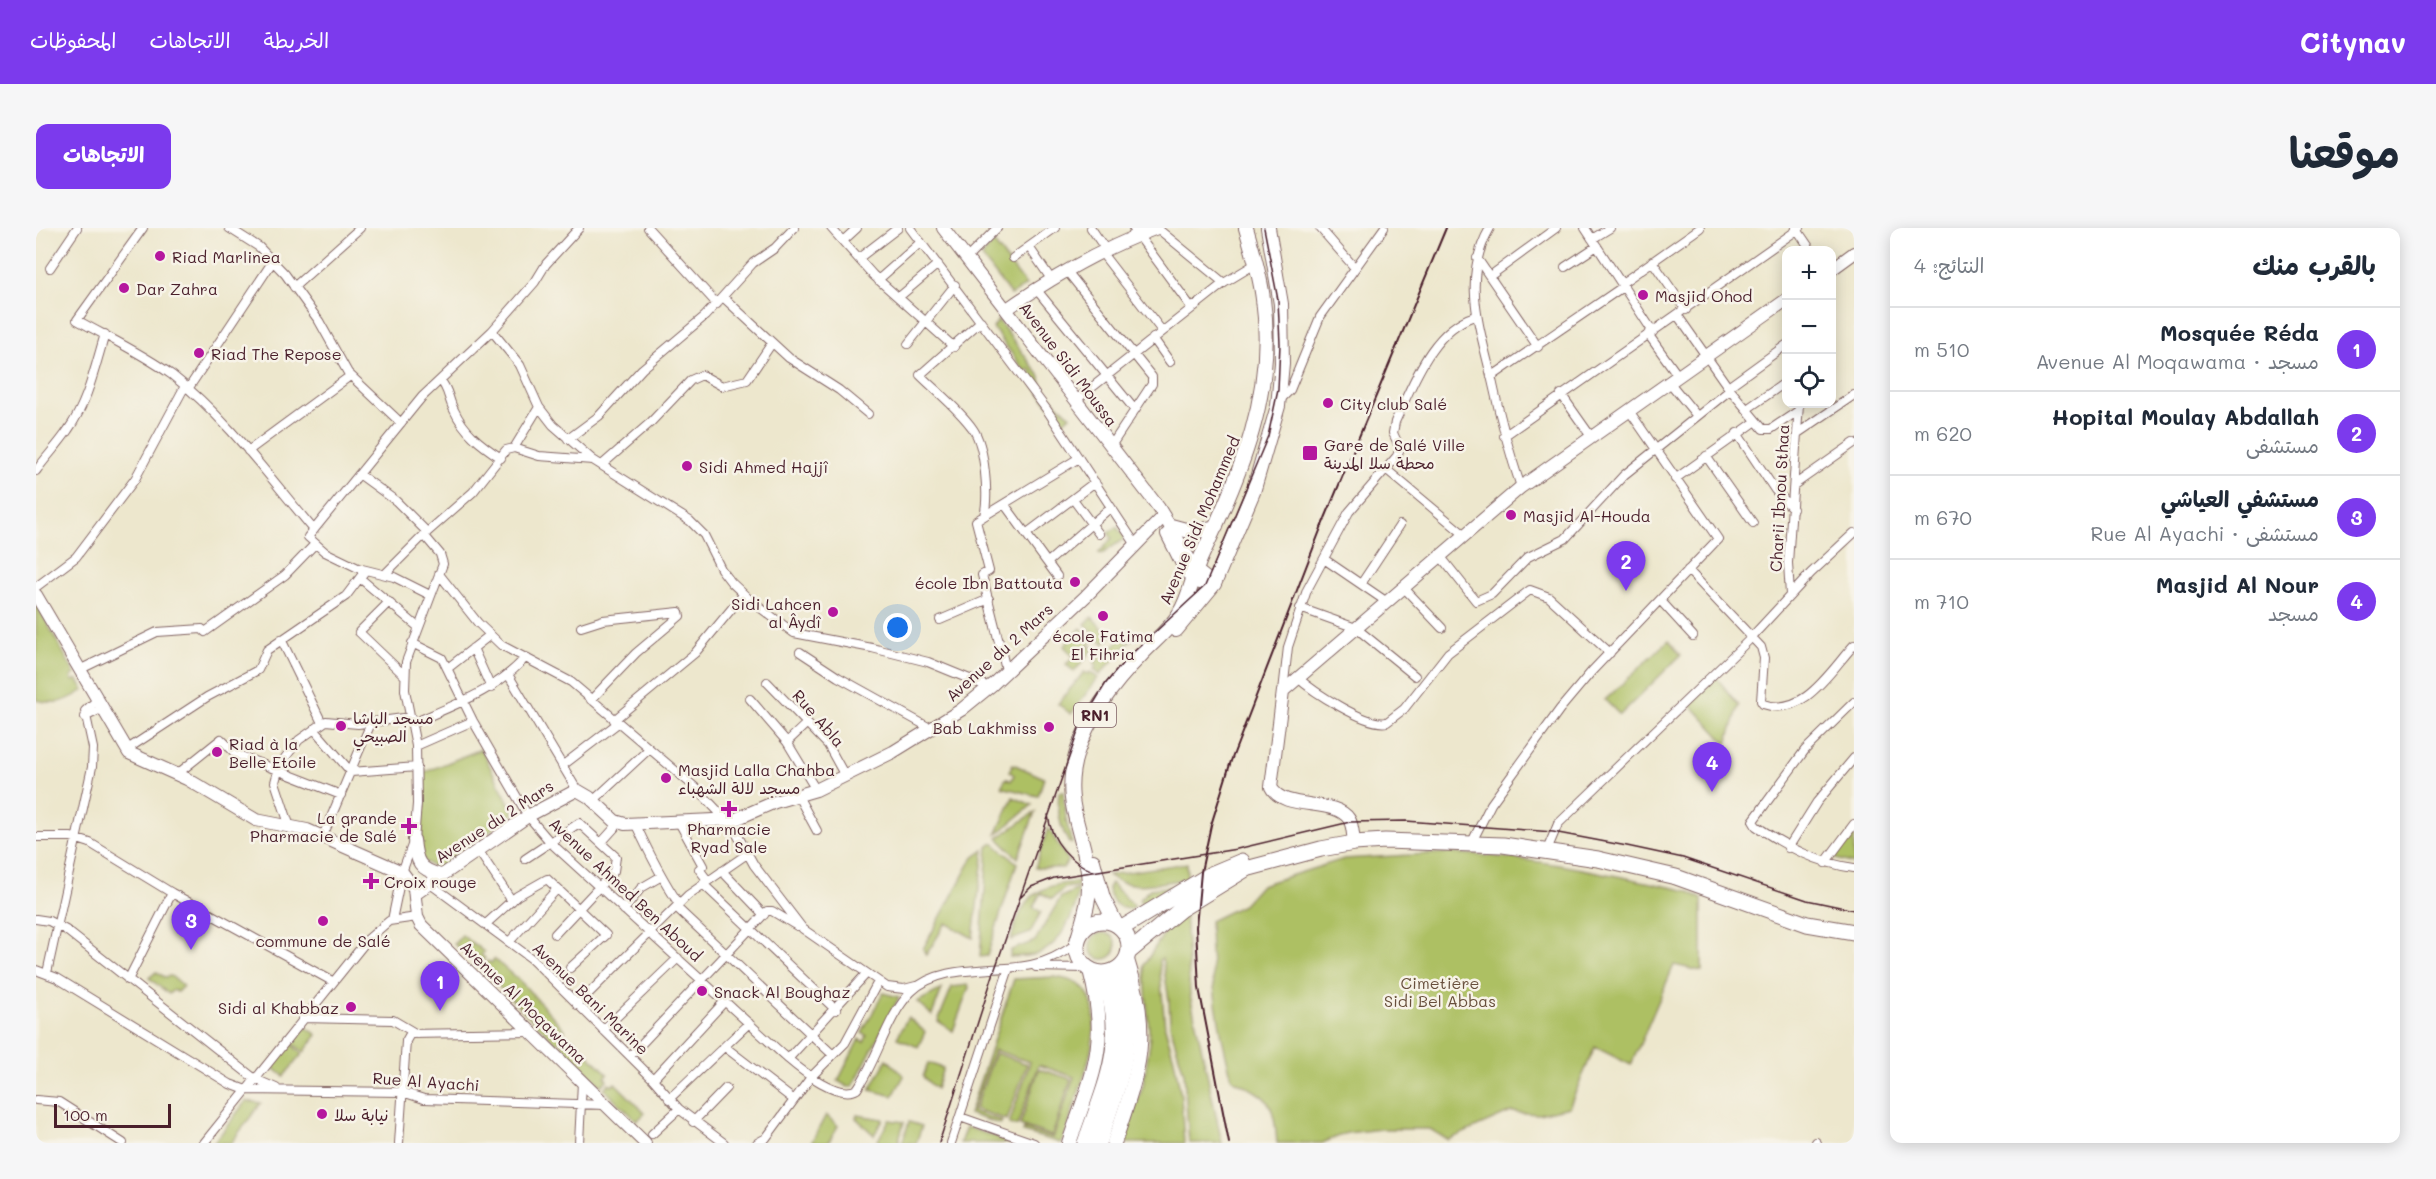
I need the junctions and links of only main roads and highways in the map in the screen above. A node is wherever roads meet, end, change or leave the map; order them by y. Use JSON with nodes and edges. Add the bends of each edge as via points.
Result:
{"nodes":[{"id":1,"x":1246,"y":228,"type":"edge"},
{"id":2,"x":1268,"y":228,"type":"edge"},
{"id":3,"x":1167,"y":521,"type":"road end"},
{"id":4,"x":1216,"y":527,"type":"junction"},
{"id":5,"x":1353,"y":839,"type":"junction"},
{"id":6,"x":1548,"y":846,"type":"junction"},
{"id":7,"x":1854,"y":923,"type":"edge"},
{"id":8,"x":1119,"y":926,"type":"junction"},
{"id":9,"x":1854,"y":932,"type":"edge"},
{"id":10,"x":1078,"y":939,"type":"junction"},
{"id":11,"x":1109,"y":965,"type":"junction"},
{"id":12,"x":1113,"y":1081,"type":"junction"},
{"id":13,"x":1115,"y":1142,"type":"edge"},
{"id":14,"x":1069,"y":1143,"type":"edge"},
{"id":15,"x":1086,"y":1143,"type":"edge"},
{"id":16,"x":1099,"y":1143,"type":"edge"}],
"edges":[{"from":1,"to":4,"type":"main road","name":"Avenue Sidi Mohammed","number":"RN1","via":[[1257,263],[1266,328],[1259,411]]},
{"from":2,"to":8,"type":"main road","name":"Avenue Sidi Mohammed","number":"RN1","via":[[1281,304],[1282,363],[1279,401],[1253,492],[1213,586],[1112,700],[1085,755],[1080,781],[1084,824],[1102,898]]},
{"from":3,"to":4,"type":"main road","via":[[1193,532]]},
{"from":4,"to":10,"type":"main road","name":"Avenue Sidi Mohammed","number":"RN1","via":[[1191,577],[1179,614],[1107,696],[1077,752],[1071,779],[1073,810],[1089,882]]},
{"from":5,"to":6,"type":"highway","via":[[1473,839]]},
{"from":5,"to":8,"type":"highway","via":[[1250,858],[1211,874]]},
{"from":5,"to":11,"type":"highway","via":[[1234,875]]},
{"from":6,"to":7,"type":"highway","via":[[1679,870],[1812,917]]},
{"from":6,"to":9,"type":"highway","via":[[1676,877],[1807,924]]},
{"from":8,"to":10,"type":"highway","via":[[1106,920],[1096,921],[1086,926]]},
{"from":8,"to":11,"type":"highway","number":"RN1","via":[[1130,943]]},
{"from":10,"to":11,"type":"highway","number":"RN1","via":[[1080,961]]},
{"from":11,"to":12,"type":"highway","number":"RN1","via":[[1128,1028],[1125,1065]]},
{"from":11,"to":13,"type":"main road","via":[[1138,1000],[1142,1040],[1137,1073]]},
{"from":11,"to":14,"type":"main road","via":[[1100,1013],[1099,1051]]},
{"from":12,"to":15,"type":"highway","number":"RN1"},
{"from":12,"to":16,"type":"highway","number":"RN1"}]}
